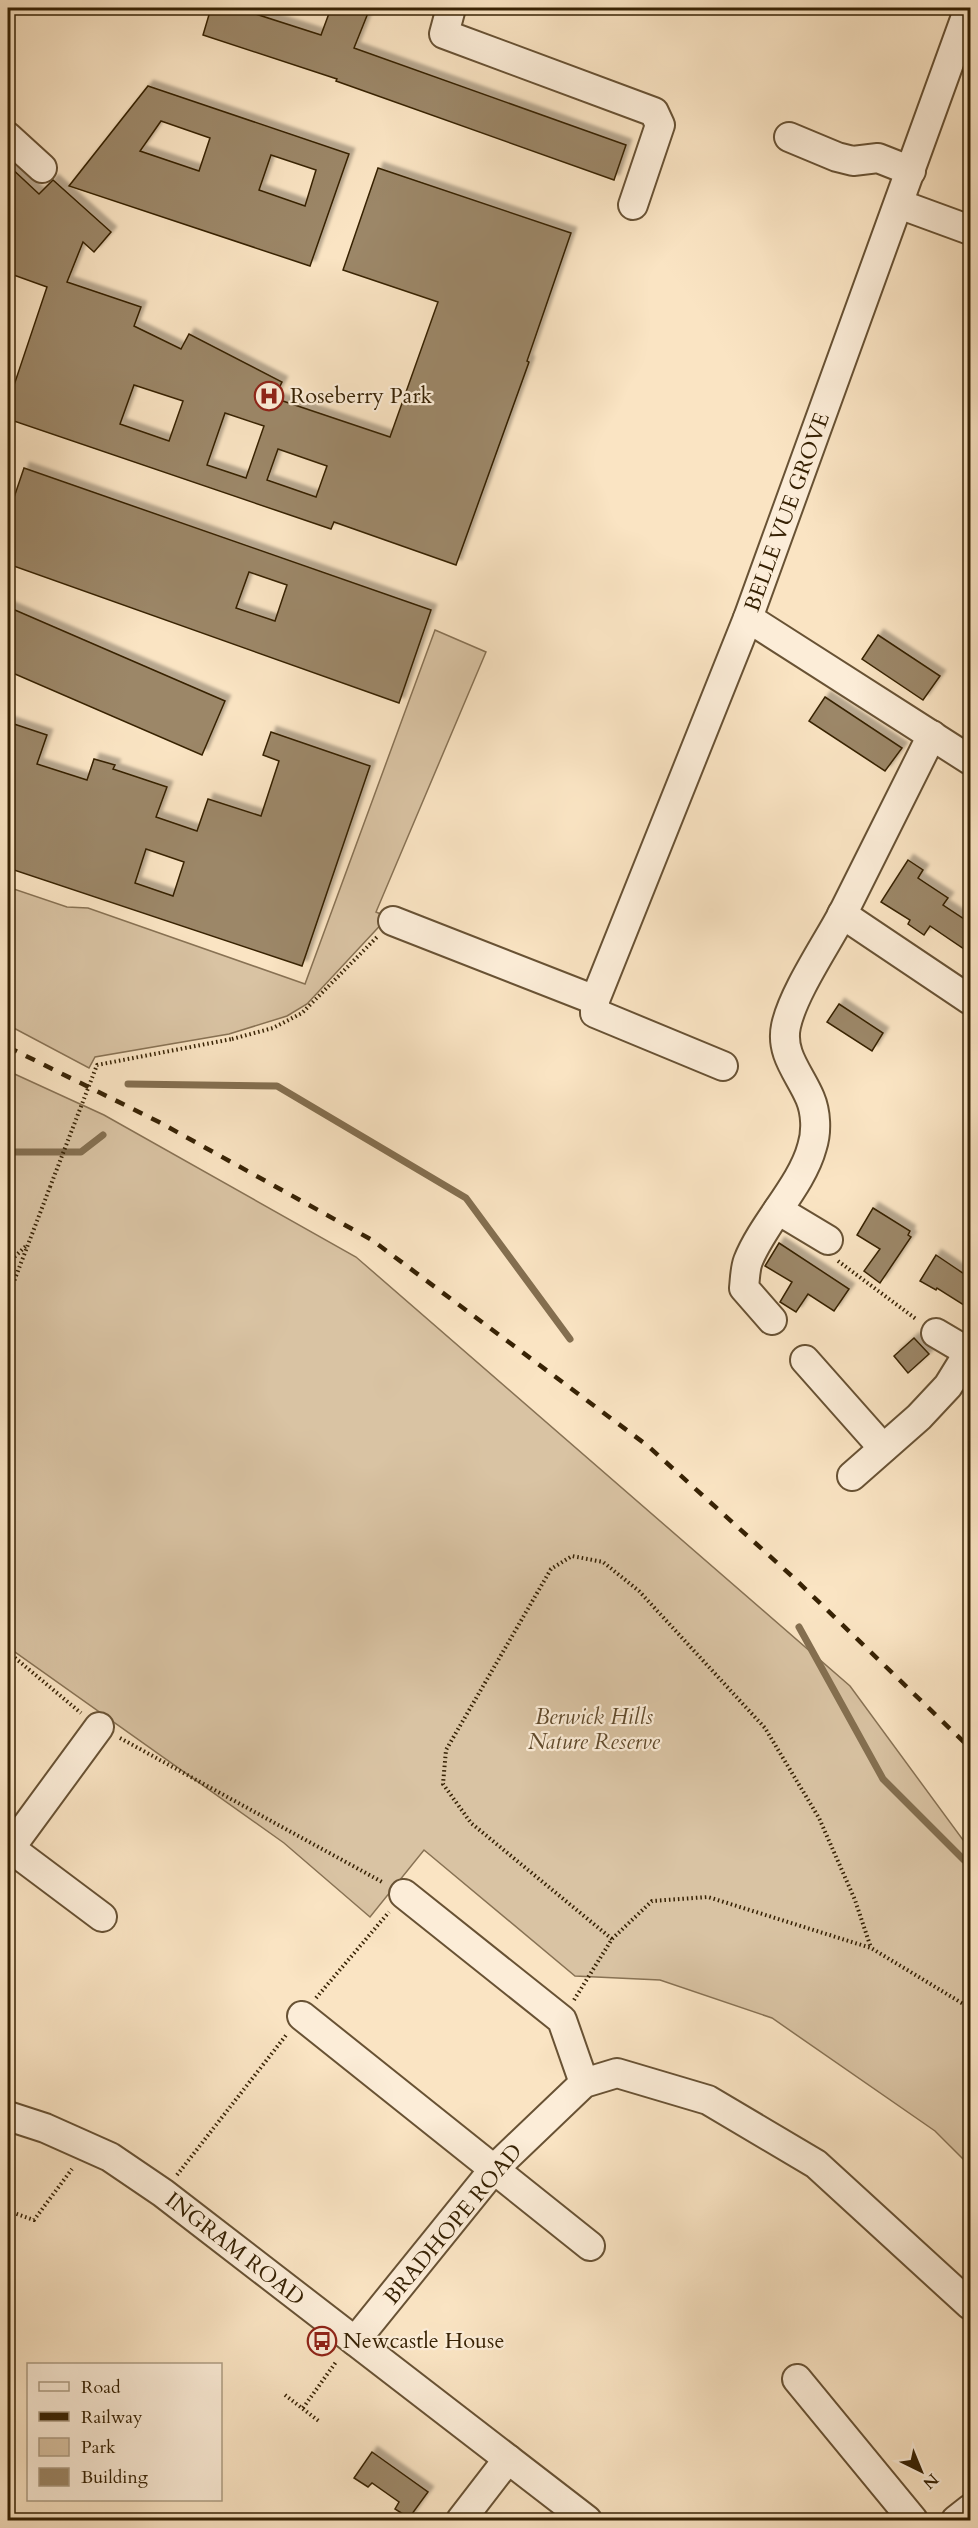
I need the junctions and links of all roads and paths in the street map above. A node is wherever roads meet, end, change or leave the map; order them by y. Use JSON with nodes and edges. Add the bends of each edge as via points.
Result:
{"nodes":[{"id":1,"x":451,"y":8,"type":"edge"},
{"id":2,"x":969,"y":8,"type":"edge"},
{"id":3,"x":8,"y":137,"type":"edge"},
{"id":4,"x":789,"y":137,"type":"dead end"},
{"id":5,"x":42,"y":168,"type":"dead end"},
{"id":6,"x":911,"y":171,"type":"junction"},
{"id":7,"x":899,"y":204,"type":"junction"},
{"id":8,"x":633,"y":205,"type":"dead end"},
{"id":9,"x":970,"y":230,"type":"edge"},
{"id":10,"x":748,"y":618,"type":"junction"},
{"id":11,"x":932,"y":735,"type":"junction"},
{"id":12,"x":970,"y":760,"type":"edge"},
{"id":13,"x":842,"y":914,"type":"junction"},
{"id":14,"x":393,"y":921,"type":"joint"},
{"id":15,"x":970,"y":1000,"type":"edge"},
{"id":16,"x":595,"y":1006,"type":"junction"},
{"id":17,"x":723,"y":1066,"type":"dead end"},
{"id":18,"x":778,"y":1210,"type":"junction"},
{"id":19,"x":29,"y":1243,"type":"junction"},
{"id":20,"x":831,"y":1249,"type":"joint"},
{"id":21,"x":8,"y":1263,"type":"edge"},
{"id":22,"x":8,"y":1297,"type":"edge"},
{"id":23,"x":772,"y":1320,"type":"dead end"},
{"id":24,"x":936,"y":1333,"type":"joint"},
{"id":25,"x":970,"y":1353,"type":"edge"},
{"id":26,"x":805,"y":1360,"type":"dead end"},
{"id":27,"x":883,"y":1448,"type":"junction"},
{"id":28,"x":852,"y":1476,"type":"dead end"},
{"id":29,"x":8,"y":1652,"type":"edge"},
{"id":30,"x":99,"y":1727,"type":"junction"},
{"id":31,"x":9,"y":1849,"type":"edge"},
{"id":32,"x":404,"y":1894,"type":"junction"},
{"id":33,"x":102,"y":1917,"type":"dead end"},
{"id":34,"x":612,"y":1939,"type":"junction"},
{"id":35,"x":871,"y":1948,"type":"junction"},
{"id":36,"x":970,"y":2008,"type":"edge"},
{"id":37,"x":302,"y":2016,"type":"junction"},
{"id":38,"x":562,"y":2020,"type":"junction"},
{"id":39,"x":584,"y":2083,"type":"junction"},
{"id":40,"x":8,"y":2116,"type":"edge"},
{"id":41,"x":72,"y":2169,"type":"dead end"},
{"id":42,"x":494,"y":2169,"type":"junction"},
{"id":43,"x":163,"y":2193,"type":"junction"},
{"id":44,"x":8,"y":2211,"type":"edge"},
{"id":45,"x":590,"y":2246,"type":"dead end"},
{"id":46,"x":970,"y":2305,"type":"edge"},
{"id":47,"x":355,"y":2341,"type":"junction"},
{"id":48,"x":336,"y":2362,"type":"dead end"},
{"id":49,"x":797,"y":2379,"type":"dead end"},
{"id":50,"x":285,"y":2395,"type":"dead end"},
{"id":51,"x":303,"y":2408,"type":"junction"},
{"id":52,"x":320,"y":2422,"type":"dead end"},
{"id":53,"x":508,"y":2459,"type":"junction"},
{"id":54,"x":970,"y":2509,"type":"edge"},
{"id":55,"x":461,"y":2520,"type":"edge"},
{"id":56,"x":587,"y":2520,"type":"edge"},
{"id":57,"x":913,"y":2520,"type":"edge"},
{"id":58,"x":956,"y":2520,"type":"edge"}],
"edges":[{"from":1,"to":8,"type":"street","via":[[444,34],[654,112],[660,125]]},
{"from":2,"to":6,"type":"street","name":"BELLE VUE GROVE"},
{"from":3,"to":5,"type":"street"},
{"from":4,"to":6,"type":"street","via":[[837,157],[853,161],[878,158]]},
{"from":6,"to":7,"type":"street","name":"BELLE VUE GROVE"},
{"from":7,"to":9,"type":"street"},
{"from":7,"to":10,"type":"street","name":"BELLE VUE GROVE"},
{"from":10,"to":11,"type":"street"},
{"from":10,"to":16,"type":"street","name":"BELLE VUE GROVE"},
{"from":11,"to":12,"type":"street"},
{"from":11,"to":13,"type":"street"},
{"from":13,"to":15,"type":"street"},
{"from":13,"to":18,"type":"street","via":[[791,1010],[785,1029],[793,1068],[811,1098],[815,1130],[812,1148]]},
{"from":14,"to":16,"type":"street"},
{"from":14,"to":19,"type":"path","bridge":true,"via":[[302,1013],[273,1028],[97,1065]]},
{"from":16,"to":17,"type":"street"},
{"from":18,"to":20,"type":"street"},
{"from":18,"to":23,"type":"street","via":[[747,1263],[744,1288]]},
{"from":19,"to":21,"type":"path"},
{"from":19,"to":22,"type":"path"},
{"from":20,"to":24,"type":"path"},
{"from":24,"to":25,"type":"street"},
{"from":25,"to":27,"type":"street","via":[[948,1386],[919,1418]]},
{"from":26,"to":27,"type":"street"},
{"from":27,"to":28,"type":"street"},
{"from":29,"to":30,"type":"path"},
{"from":30,"to":31,"type":"street"},
{"from":30,"to":32,"type":"path"},
{"from":31,"to":33,"type":"street"},
{"from":32,"to":37,"type":"path"},
{"from":32,"to":38,"type":"street"},
{"from":34,"to":35,"type":"path","via":[[652,1901],[708,1897]]},
{"from":34,"to":35,"type":"path","via":[[471,1823],[443,1784],[446,1750],[551,1569],[572,1556],[603,1562],[639,1591],[765,1728],[819,1818]]},
{"from":34,"to":38,"type":"path"},
{"from":35,"to":36,"type":"path"},
{"from":37,"to":42,"type":"street"},
{"from":37,"to":43,"type":"path"},
{"from":38,"to":39,"type":"street"},
{"from":39,"to":42,"type":"street","name":"BRADHOPE ROAD"},
{"from":39,"to":46,"type":"street","name":"BRADHOPE ROAD","via":[[617,2073],[708,2100],[816,2164]]},
{"from":40,"to":43,"type":"street","name":"INGRAM ROAD","via":[[110,2157]]},
{"from":41,"to":44,"type":"path","via":[[34,2220]]},
{"from":42,"to":45,"type":"street"},
{"from":42,"to":47,"type":"street","name":"BRADHOPE ROAD"},
{"from":43,"to":47,"type":"street","name":"INGRAM ROAD"},
{"from":47,"to":53,"type":"street","name":"INGRAM ROAD"},
{"from":48,"to":51,"type":"path"},
{"from":49,"to":57,"type":"street"},
{"from":50,"to":51,"type":"path"},
{"from":51,"to":52,"type":"path"},
{"from":53,"to":55,"type":"street"},
{"from":53,"to":56,"type":"street","name":"INGRAM ROAD"},
{"from":54,"to":58,"type":"street"}]}
